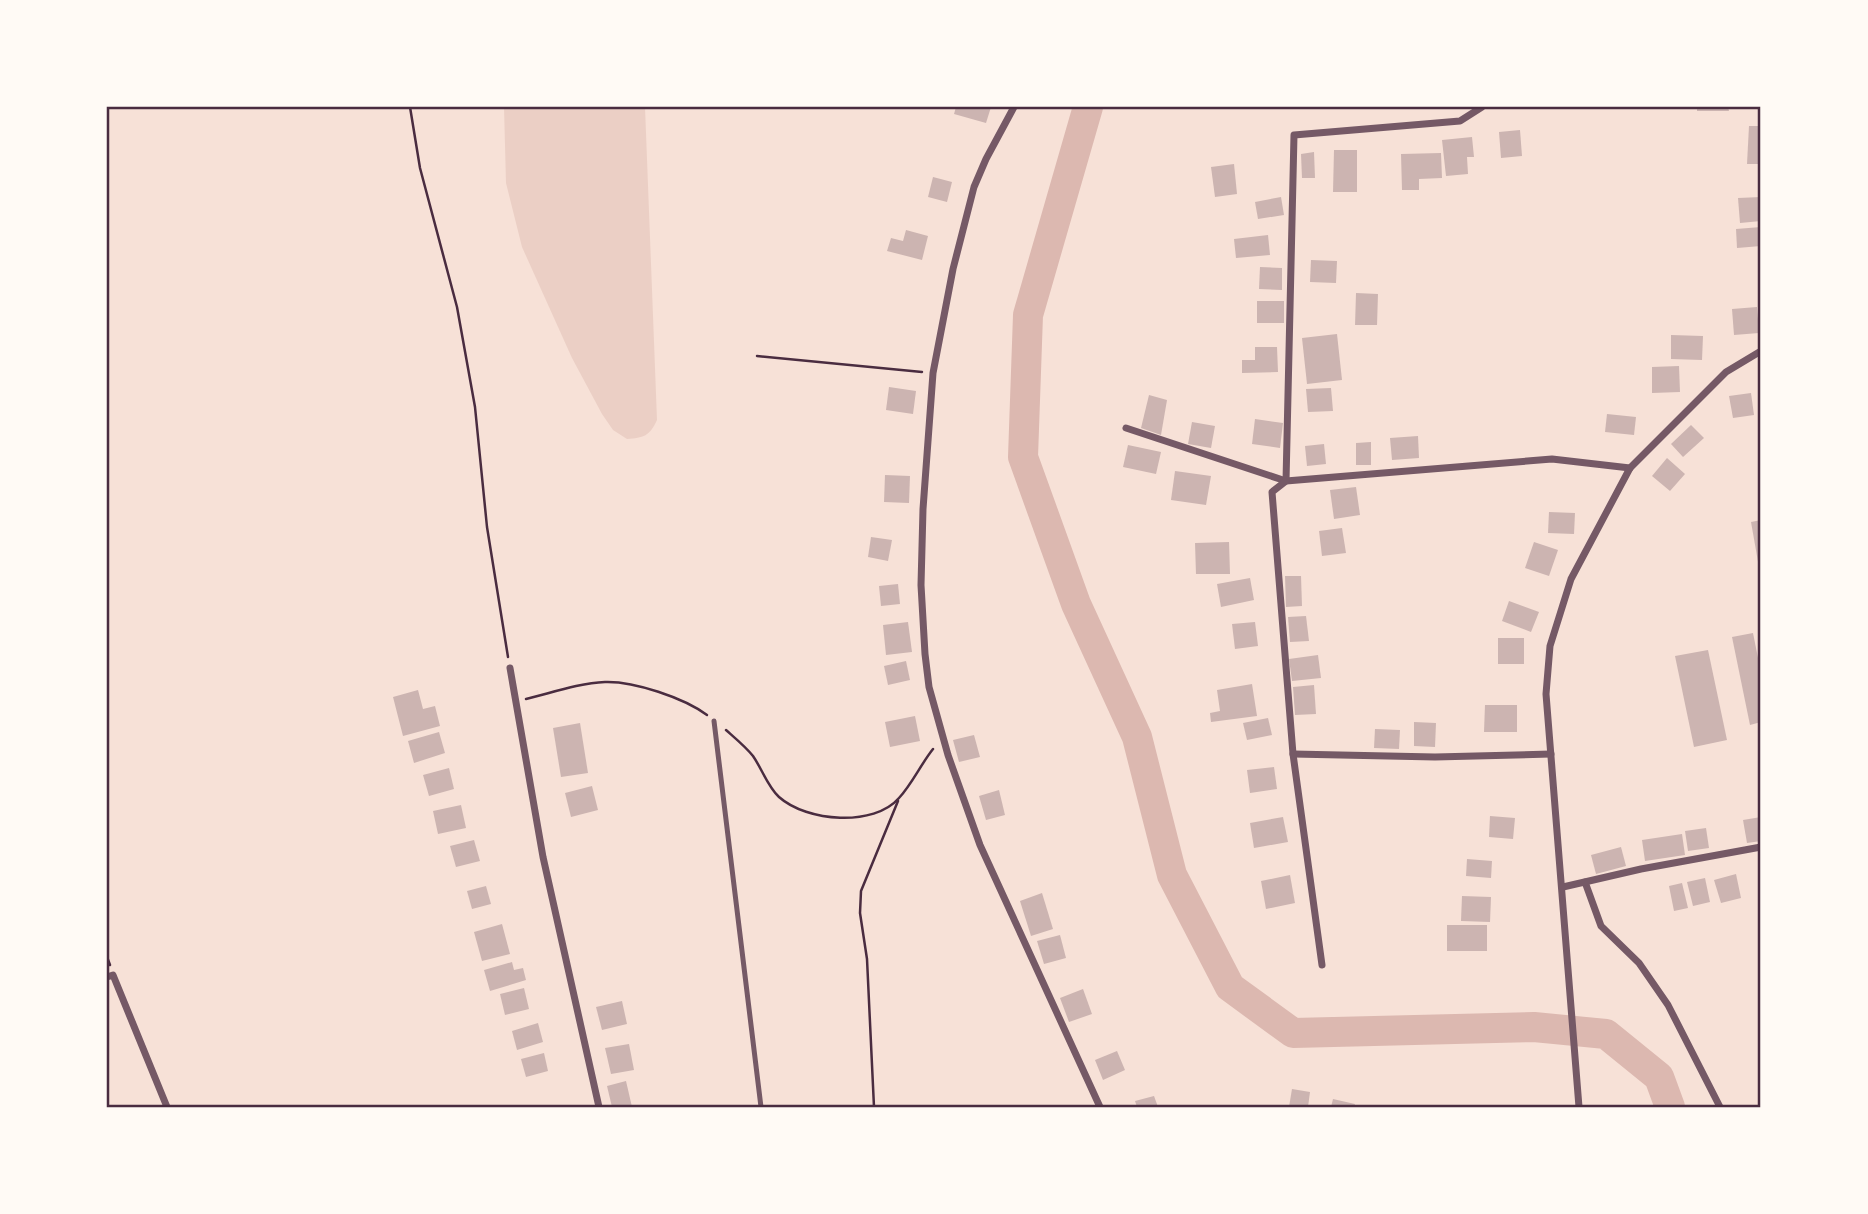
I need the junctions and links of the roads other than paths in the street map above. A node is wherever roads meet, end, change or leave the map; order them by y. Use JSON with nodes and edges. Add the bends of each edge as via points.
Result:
{"nodes":[{"id":1,"x":1014,"y":107,"type":"edge"},
{"id":2,"x":1482,"y":107,"type":"edge"},
{"id":3,"x":1761,"y":351,"type":"edge"},
{"id":4,"x":1126,"y":428,"type":"dead end"},
{"id":5,"x":1630,"y":468,"type":"junction"},
{"id":6,"x":1286,"y":481,"type":"junction"},
{"id":7,"x":510,"y":668,"type":"road end"},
{"id":8,"x":714,"y":721,"type":"road end"},
{"id":9,"x":1293,"y":754,"type":"junction"},
{"id":10,"x":1551,"y":754,"type":"junction"},
{"id":11,"x":1761,"y":847,"type":"edge"},
{"id":12,"x":1585,"y":882,"type":"junction"},
{"id":13,"x":1563,"y":887,"type":"junction"},
{"id":14,"x":1322,"y":965,"type":"dead end"},
{"id":15,"x":110,"y":976,"type":"edge"},
{"id":16,"x":167,"y":1107,"type":"edge"},
{"id":17,"x":599,"y":1107,"type":"edge"},
{"id":18,"x":761,"y":1107,"type":"edge"},
{"id":19,"x":1100,"y":1107,"type":"edge"},
{"id":20,"x":1579,"y":1107,"type":"edge"},
{"id":21,"x":1720,"y":1107,"type":"edge"}],
"edges":[{"from":1,"to":19,"type":"street","via":[[974,187],[933,373],[921,585],[929,687],[980,845]]},
{"from":2,"to":6,"type":"street","via":[[1460,121],[1294,135]]},
{"from":3,"to":5,"type":"street","via":[[1727,372]]},
{"from":4,"to":6,"type":"street"},
{"from":5,"to":6,"type":"street","via":[[1552,459]]},
{"from":5,"to":10,"type":"street","via":[[1571,579],[1550,646],[1546,694]]},
{"from":6,"to":9,"type":"street","via":[[1272,492]]},
{"from":7,"to":17,"type":"street","via":[[543,857]]},
{"from":8,"to":18,"type":"lane"},
{"from":9,"to":10,"type":"street"},
{"from":9,"to":14,"type":"street"},
{"from":10,"to":13,"type":"street"},
{"from":11,"to":12,"type":"street"},
{"from":12,"to":13,"type":"street"},
{"from":12,"to":21,"type":"street","via":[[1601,926],[1639,963],[1668,1005]]},
{"from":13,"to":20,"type":"street"},
{"from":15,"to":16,"type":"street"}]}
